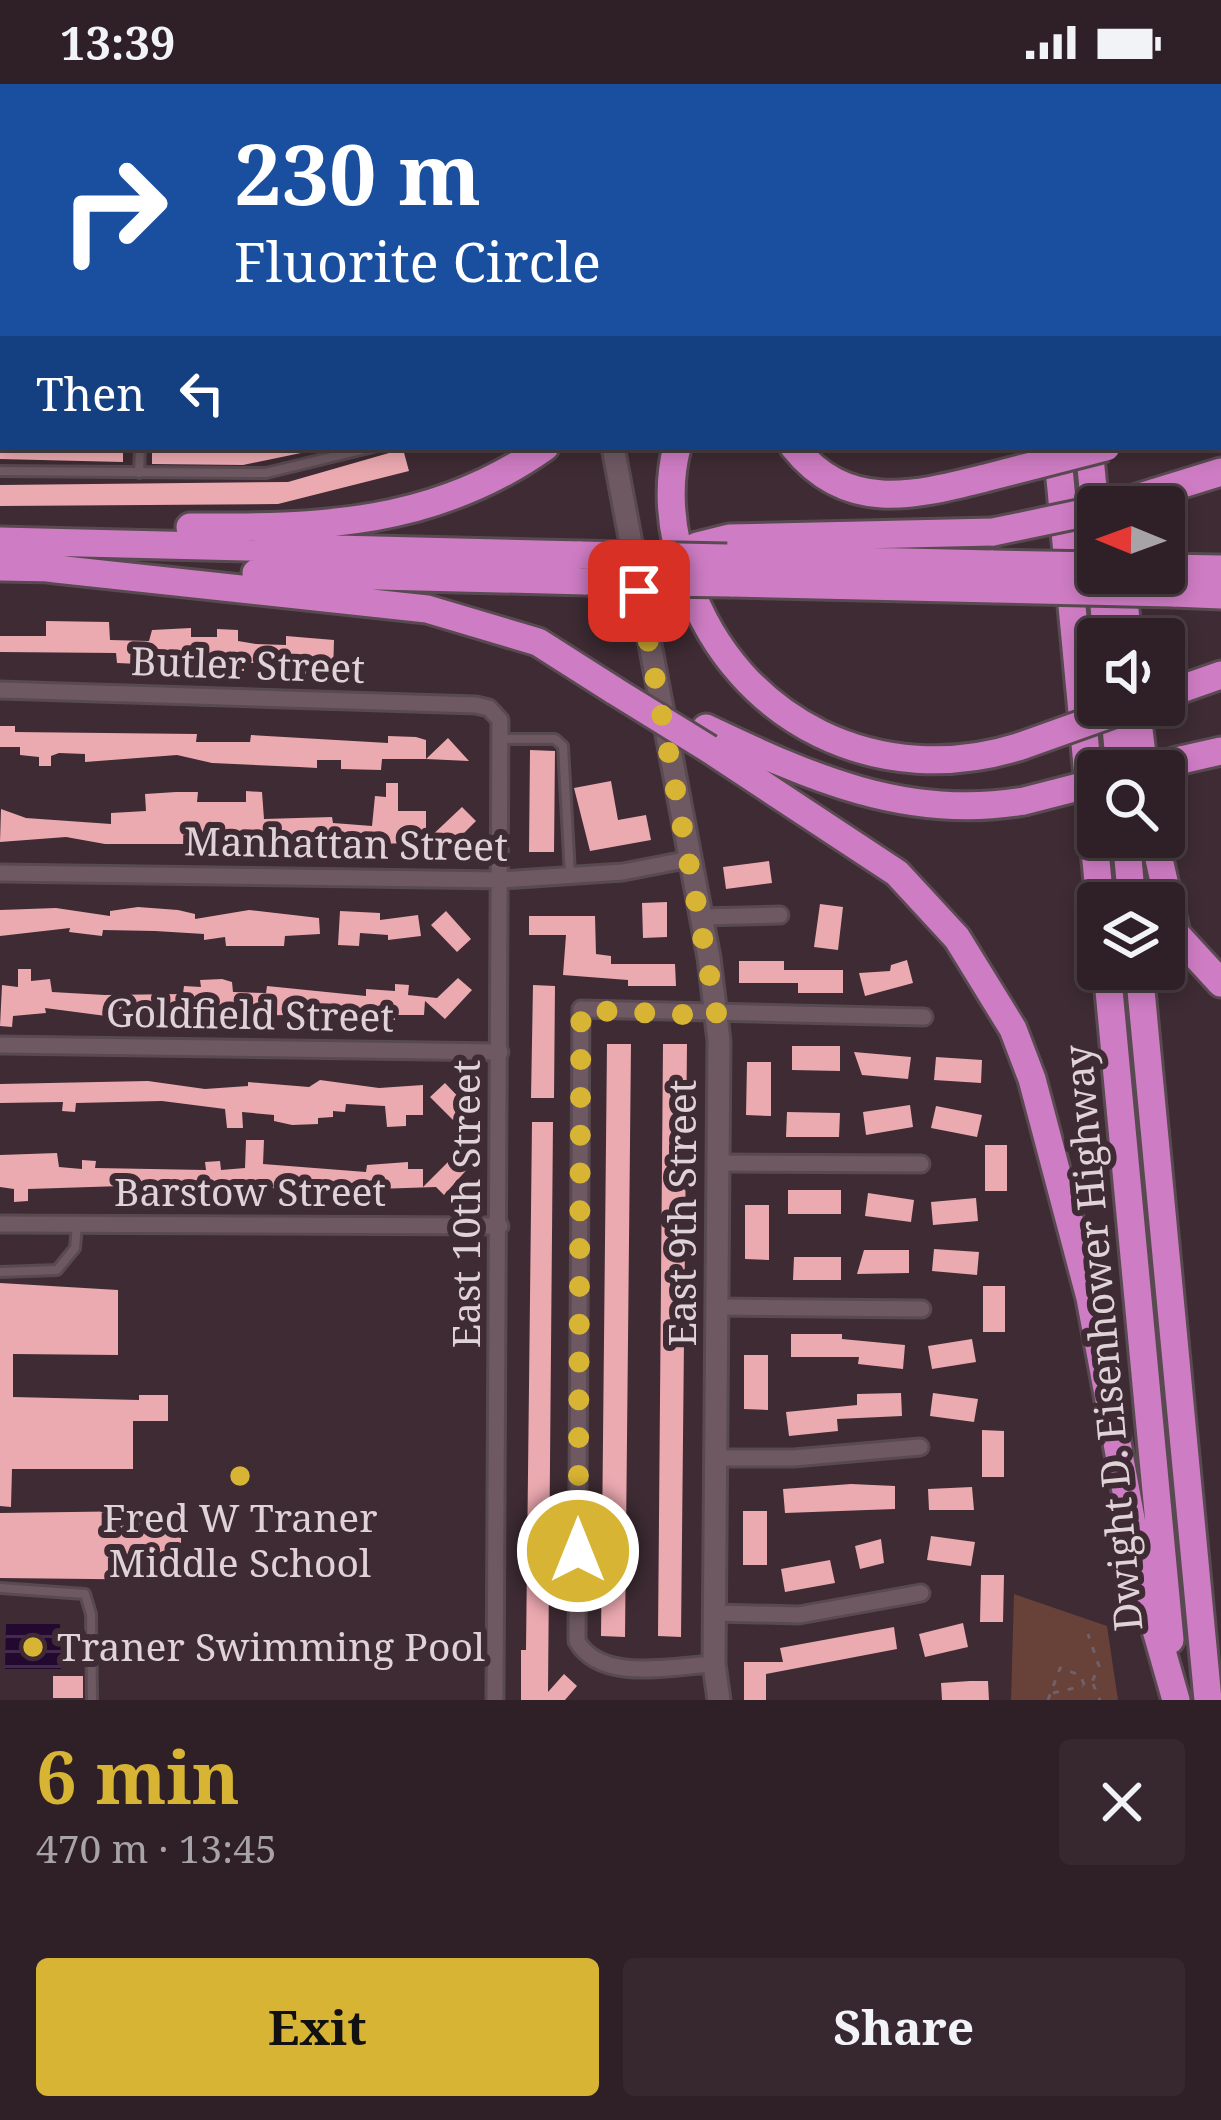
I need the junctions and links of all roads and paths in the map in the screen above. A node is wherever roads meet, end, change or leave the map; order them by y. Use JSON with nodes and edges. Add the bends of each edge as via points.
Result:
{"nodes":[{"id":1,"x":140,"y":450,"type":"edge"},
{"id":2,"x":361,"y":450,"type":"edge"},
{"id":3,"x":540,"y":450,"type":"edge"},
{"id":4,"x":614,"y":450,"type":"edge"},
{"id":5,"x":677,"y":450,"type":"edge"},
{"id":6,"x":797,"y":450,"type":"edge"},
{"id":7,"x":1038,"y":450,"type":"edge"},
{"id":8,"x":1058,"y":450,"type":"edge"},
{"id":9,"x":1089,"y":450,"type":"edge"},
{"id":10,"x":1094,"y":450,"type":"edge"},
{"id":11,"x":1106,"y":450,"type":"edge"},
{"id":12,"x":0,"y":471,"type":"edge"},
{"id":13,"x":1221,"y":472,"type":"edge"},
{"id":14,"x":139,"y":473,"type":"junction"},
{"id":15,"x":1093,"y":486,"type":"edge"},
{"id":16,"x":1109,"y":486,"type":"edge"},
{"id":17,"x":1176,"y":486,"type":"edge"},
{"id":18,"x":1077,"y":514,"type":"edge"},
{"id":19,"x":0,"y":542,"type":"edge"},
{"id":20,"x":37,"y":555,"type":"junction"},
{"id":21,"x":729,"y":560,"type":"junction"},
{"id":22,"x":0,"y":567,"type":"edge"},
{"id":23,"x":584,"y":568,"type":"junction"},
{"id":24,"x":1221,"y":569,"type":"edge"},
{"id":25,"x":1077,"y":572,"type":"edge"},
{"id":26,"x":1185,"y":574,"type":"edge"},
{"id":27,"x":994,"y":577,"type":"junction"},
{"id":28,"x":1077,"y":577,"type":"edge"},
{"id":29,"x":1185,"y":582,"type":"edge"},
{"id":30,"x":1221,"y":595,"type":"edge"},
{"id":31,"x":1077,"y":651,"type":"edge"},
{"id":32,"x":1221,"y":675,"type":"edge"},
{"id":33,"x":1077,"y":676,"type":"edge"},
{"id":34,"x":1185,"y":688,"type":"edge"},
{"id":35,"x":0,"y":690,"type":"edge"},
{"id":36,"x":494,"y":711,"type":"joint"},
{"id":37,"x":1078,"y":726,"type":"edge"},
{"id":38,"x":1084,"y":726,"type":"edge"},
{"id":39,"x":502,"y":739,"type":"junction"},
{"id":40,"x":708,"y":739,"type":"junction"},
{"id":41,"x":1221,"y":751,"type":"edge"},
{"id":42,"x":1185,"y":759,"type":"edge"},
{"id":43,"x":1077,"y":787,"type":"edge"},
{"id":44,"x":1159,"y":858,"type":"edge"},
{"id":45,"x":690,"y":859,"type":"junction"},
{"id":46,"x":0,"y":873,"type":"edge"},
{"id":47,"x":570,"y":876,"type":"junction"},
{"id":48,"x":502,"y":880,"type":"junction"},
{"id":49,"x":1098,"y":882,"type":"edge"},
{"id":50,"x":779,"y":915,"type":"dead end"},
{"id":51,"x":701,"y":917,"type":"junction"},
{"id":52,"x":1221,"y":983,"type":"edge"},
{"id":53,"x":1109,"y":990,"type":"edge"},
{"id":54,"x":1140,"y":990,"type":"edge"},
{"id":55,"x":717,"y":1016,"type":"junction"},
{"id":56,"x":924,"y":1017,"type":"dead end"},
{"id":57,"x":0,"y":1045,"type":"edge"},
{"id":58,"x":500,"y":1052,"type":"junction"},
{"id":59,"x":718,"y":1162,"type":"junction"},
{"id":60,"x":921,"y":1164,"type":"dead end"},
{"id":61,"x":0,"y":1224,"type":"edge"},
{"id":62,"x":77,"y":1225,"type":"junction"},
{"id":63,"x":500,"y":1226,"type":"junction"},
{"id":64,"x":0,"y":1272,"type":"edge"},
{"id":65,"x":718,"y":1306,"type":"junction"},
{"id":66,"x":922,"y":1309,"type":"dead end"},
{"id":67,"x":920,"y":1447,"type":"dead end"},
{"id":68,"x":716,"y":1458,"type":"junction"},
{"id":69,"x":0,"y":1588,"type":"edge"},
{"id":70,"x":921,"y":1593,"type":"dead end"},
{"id":71,"x":715,"y":1613,"type":"junction"},
{"id":72,"x":1088,"y":1634,"type":"dead end"},
{"id":73,"x":714,"y":1664,"type":"junction"},
{"id":74,"x":1092,"y":1682,"type":"junction"},
{"id":75,"x":1084,"y":1684,"type":"junction"},
{"id":76,"x":1052,"y":1693,"type":"junction"},
{"id":77,"x":92,"y":1700,"type":"edge"},
{"id":78,"x":495,"y":1700,"type":"edge"},
{"id":79,"x":719,"y":1700,"type":"edge"},
{"id":80,"x":1048,"y":1700,"type":"edge"},
{"id":81,"x":1100,"y":1700,"type":"edge"},
{"id":82,"x":1176,"y":1700,"type":"edge"},
{"id":83,"x":1208,"y":1700,"type":"edge"}],
"edges":[{"from":1,"to":14,"type":"lane"},
{"from":2,"to":14,"type":"lane","via":[[266,473]]},
{"from":3,"to":20,"type":"highway","via":[[466,493],[391,518],[183,527]]},
{"from":4,"to":45,"type":"street","name":"East 9th Street"},
{"from":5,"to":37,"type":"highway","bridge":true,"via":[[672,522],[694,601],[718,649],[770,704],[821,736],[896,759],[957,760]]},
{"from":6,"to":10,"type":"highway","bridge":true,"via":[[830,480],[873,496],[915,495]]},
{"from":7,"to":33,"type":"highway"},
{"from":8,"to":31,"type":"highway"},
{"from":9,"to":15,"type":"highway"},
{"from":11,"to":16,"type":"highway"},
{"from":12,"to":14,"type":"lane"},
{"from":13,"to":17,"type":"highway","bridge":true},
{"from":18,"to":21,"type":"highway","bridge":true,"via":[[993,532]]},
{"from":19,"to":20,"type":"highway"},
{"from":20,"to":22,"type":"highway"},
{"from":20,"to":23,"type":"highway"},
{"from":20,"to":40,"type":"highway","bridge":true,"via":[[427,609],[538,642]]},
{"from":21,"to":23,"type":"highway","bridge":true},
{"from":21,"to":23,"type":"highway","bridge":true,"via":[[664,557]]},
{"from":21,"to":27,"type":"highway"},
{"from":24,"to":26,"type":"highway"},
{"from":25,"to":27,"type":"highway","bridge":true},
{"from":27,"to":28,"type":"highway","bridge":true},
{"from":29,"to":30,"type":"highway"},
{"from":32,"to":34,"type":"highway"},
{"from":35,"to":36,"type":"street","name":"Butler Street"},
{"from":36,"to":39,"type":"street","name":"East 10th Street"},
{"from":38,"to":49,"type":"highway"},
{"from":39,"to":47,"type":"lane","via":[[563,746]]},
{"from":39,"to":48,"type":"street","name":"East 10th Street"},
{"from":40,"to":43,"type":"highway","bridge":true,"via":[[869,795],[964,807]]},
{"from":40,"to":82,"type":"highway","via":[[897,874],[957,938],[1001,1005],[1032,1079],[1090,1298],[1144,1588]]},
{"from":41,"to":42,"type":"highway","bridge":true},
{"from":44,"to":52,"type":"highway","via":[[1176,934]]},
{"from":45,"to":47,"type":"street","name":"Manhattan Street"},
{"from":45,"to":51,"type":"street","name":"East 9th Street"},
{"from":46,"to":48,"type":"street","name":"Manhattan Street"},
{"from":47,"to":48,"type":"street","name":"Manhattan Street"},
{"from":48,"to":58,"type":"street","name":"East 10th Street"},
{"from":50,"to":51,"type":"street"},
{"from":51,"to":55,"type":"street","name":"East 9th Street"},
{"from":53,"to":82,"type":"highway","name":"Dwight D. Eisenhower Highway"},
{"from":54,"to":83,"type":"highway","name":"Dwight D. Eisenhower Highway"},
{"from":55,"to":56,"type":"street"},
{"from":55,"to":59,"type":"street","name":"East 9th Street"},
{"from":55,"to":73,"type":"street","via":[[581,1010],[577,1641],[604,1666]]},
{"from":57,"to":58,"type":"street","name":"Goldfield Street"},
{"from":58,"to":63,"type":"street","name":"East 10th Street"},
{"from":59,"to":60,"type":"street"},
{"from":59,"to":65,"type":"street","name":"East 9th Street"},
{"from":61,"to":62,"type":"street","name":"Barstow Street"},
{"from":62,"to":63,"type":"street","name":"Barstow Street"},
{"from":62,"to":64,"type":"lane","via":[[75,1248],[57,1270]]},
{"from":63,"to":78,"type":"street","name":"East 10th Street"},
{"from":65,"to":66,"type":"street"},
{"from":65,"to":68,"type":"street","name":"East 9th Street"},
{"from":67,"to":68,"type":"street"},
{"from":68,"to":71,"type":"street","name":"East 9th Street"},
{"from":69,"to":77,"type":"lane","via":[[85,1594]]},
{"from":70,"to":71,"type":"street","via":[[799,1615]]},
{"from":71,"to":73,"type":"street","name":"East 9th Street"},
{"from":72,"to":74,"type":"path","via":[[1100,1666]]},
{"from":73,"to":79,"type":"street","name":"East 9th Street"},
{"from":74,"to":75,"type":"path"},
{"from":74,"to":81,"type":"path"},
{"from":75,"to":76,"type":"path"},
{"from":75,"to":76,"type":"path","via":[[1060,1668]]},
{"from":76,"to":80,"type":"path"}]}
